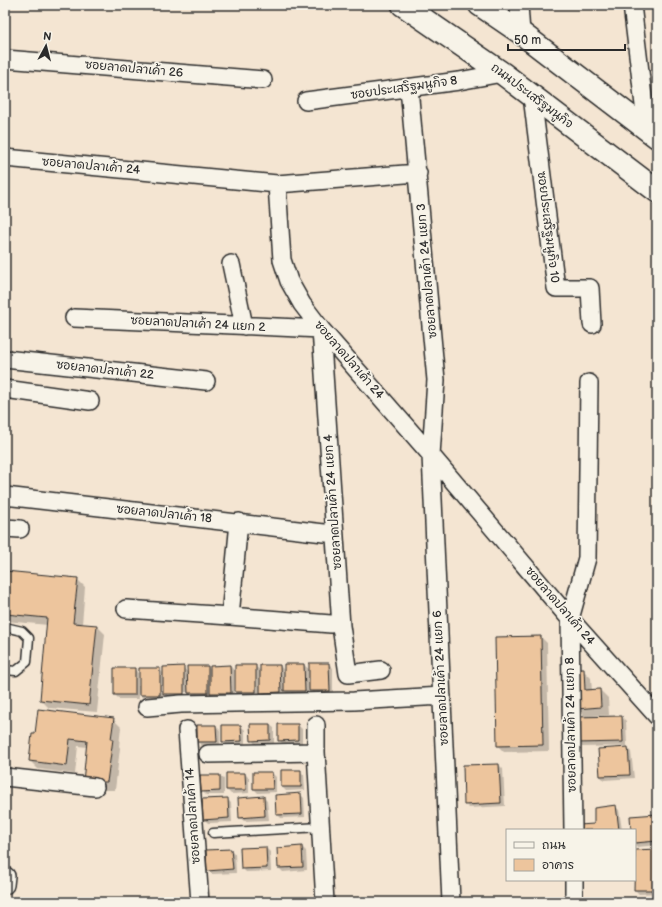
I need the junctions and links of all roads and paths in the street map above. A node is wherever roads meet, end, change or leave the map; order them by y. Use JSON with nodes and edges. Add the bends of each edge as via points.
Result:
{"nodes":[{"id":1,"x":403,"y":5,"type":"edge"},
{"id":2,"x":480,"y":5,"type":"edge"},
{"id":3,"x":519,"y":5,"type":"edge"},
{"id":4,"x":632,"y":5,"type":"edge"},
{"id":5,"x":520,"y":33,"type":"junction"},
{"id":6,"x":5,"y":58,"type":"edge"},
{"id":7,"x":502,"y":73,"type":"junction"},
{"id":8,"x":263,"y":80,"type":"dead end"},
{"id":9,"x":409,"y":88,"type":"junction"},
{"id":10,"x":532,"y":96,"type":"junction"},
{"id":11,"x":306,"y":101,"type":"dead end"},
{"id":12,"x":652,"y":134,"type":"edge"},
{"id":13,"x":5,"y":158,"type":"edge"},
{"id":14,"x":418,"y":172,"type":"junction"},
{"id":15,"x":276,"y":184,"type":"junction"},
{"id":16,"x":657,"y":191,"type":"edge"},
{"id":17,"x":231,"y":264,"type":"dead end"},
{"id":18,"x":74,"y":318,"type":"dead end"},
{"id":19,"x":592,"y":324,"type":"dead end"},
{"id":20,"x":244,"y":326,"type":"junction"},
{"id":21,"x":321,"y":330,"type":"junction"},
{"id":22,"x":5,"y":359,"type":"edge"},
{"id":23,"x":206,"y":381,"type":"dead end"},
{"id":24,"x":589,"y":383,"type":"dead end"},
{"id":25,"x":5,"y":389,"type":"edge"},
{"id":26,"x":90,"y":401,"type":"dead end"},
{"id":27,"x":431,"y":455,"type":"junction"},
{"id":28,"x":5,"y":496,"type":"edge"},
{"id":29,"x":239,"y":522,"type":"junction"},
{"id":30,"x":324,"y":533,"type":"dead end"},
{"id":31,"x":126,"y":609,"type":"dead end"},
{"id":32,"x":230,"y":616,"type":"junction"},
{"id":33,"x":570,"y":619,"type":"junction"},
{"id":34,"x":331,"y":624,"type":"dead end"},
{"id":35,"x":5,"y":627,"type":"edge"},
{"id":36,"x":5,"y":670,"type":"edge"},
{"id":37,"x":381,"y":670,"type":"dead end"},
{"id":38,"x":442,"y":696,"type":"junction"},
{"id":39,"x":147,"y":707,"type":"dead end"},
{"id":40,"x":657,"y":716,"type":"edge"},
{"id":41,"x":316,"y":725,"type":"dead end"},
{"id":42,"x":187,"y":730,"type":"dead end"},
{"id":43,"x":316,"y":752,"type":"junction"},
{"id":44,"x":208,"y":754,"type":"dead end"},
{"id":45,"x":5,"y":777,"type":"edge"},
{"id":46,"x":95,"y":787,"type":"dead end"},
{"id":47,"x":320,"y":827,"type":"junction"},
{"id":48,"x":573,"y":829,"type":"edge"},
{"id":49,"x":213,"y":833,"type":"dead end"},
{"id":50,"x":574,"y":881,"type":"edge"},
{"id":51,"x":200,"y":902,"type":"edge"},
{"id":52,"x":325,"y":902,"type":"edge"},
{"id":53,"x":451,"y":902,"type":"edge"},
{"id":54,"x":574,"y":902,"type":"edge"}],
"edges":[{"from":1,"to":7,"type":"main road","name":"ถนนประเสริฐมนูกิจ"},
{"from":2,"to":5,"type":"main road"},
{"from":3,"to":5,"type":"street"},
{"from":4,"to":12,"type":"street"},
{"from":5,"to":12,"type":"main road"},
{"from":6,"to":8,"type":"street","name":"ซอยลาดปลาเค้า 26"},
{"from":7,"to":9,"type":"street","name":"ซอยประเสริฐมนูกิจ 8"},
{"from":7,"to":10,"type":"main road","name":"ถนนประเสริฐมนูกิจ"},
{"from":9,"to":11,"type":"street","name":"ซอยประเสริฐมนูกิจ 8"},
{"from":9,"to":14,"type":"street","name":"ซอยลาดปลาเค้า 24 แยก 3"},
{"from":10,"to":16,"type":"main road","name":"ถนนประเสริฐมนูกิจ"},
{"from":10,"to":19,"type":"street","name":"ซอยประเสริฐมนูกิจ 10","via":[[556,288],[590,288]]},
{"from":13,"to":15,"type":"street","name":"ซอยลาดปลาเค้า 24"},
{"from":14,"to":15,"type":"street"},
{"from":14,"to":27,"type":"street","name":"ซอยลาดปลาเค้า 24 แยก 3","via":[[436,380]]},
{"from":15,"to":21,"type":"street","name":"ซอยลาดปลาเค้า 24","via":[[282,260],[289,281]]},
{"from":17,"to":20,"type":"street"},
{"from":18,"to":20,"type":"street","name":"ซอยลาดปลาเค้า 24 แยก 2"},
{"from":20,"to":21,"type":"street","name":"ซอยลาดปลาเค้า 24 แยก 2"},
{"from":21,"to":27,"type":"street","name":"ซอยลาดปลาเค้า 24"},
{"from":21,"to":37,"type":"street","name":"ซอยลาดปลาเค้า 24 แยก 4","via":[[341,626],[348,674]]},
{"from":22,"to":23,"type":"street","name":"ซอยลาดปลาเค้า 22"},
{"from":24,"to":33,"type":"street","via":[[587,558]]},
{"from":25,"to":26,"type":"street"},
{"from":27,"to":33,"type":"street","name":"ซอยลาดปลาเค้า 24"},
{"from":27,"to":38,"type":"street","name":"ซอยลาดปลาเค้า 24 แยก 6"},
{"from":28,"to":29,"type":"street","name":"ซอยลาดปลาเค้า 18"},
{"from":29,"to":30,"type":"street","name":"ซอยลาดปลาเค้า 18"},
{"from":29,"to":32,"type":"street"},
{"from":31,"to":32,"type":"street"},
{"from":32,"to":34,"type":"street"},
{"from":33,"to":40,"type":"street","name":"ซอยลาดปลาเค้า 24"},
{"from":33,"to":48,"type":"street","name":"ซอยลาดปลาเค้า 24 แยก 8"},
{"from":35,"to":36,"type":"lane","via":[[22,631],[29,638],[27,662],[16,671]]},
{"from":38,"to":39,"type":"street"},
{"from":38,"to":53,"type":"street","name":"ซอยลาดปลาเค้า 24 แยก 6"},
{"from":41,"to":43,"type":"street"},
{"from":42,"to":51,"type":"street","name":"ซอยลาดปลาเค้า 14"},
{"from":43,"to":44,"type":"street"},
{"from":43,"to":47,"type":"street"},
{"from":45,"to":46,"type":"street"},
{"from":47,"to":49,"type":"lane"},
{"from":47,"to":52,"type":"street"},
{"from":50,"to":54,"type":"street"}]}
